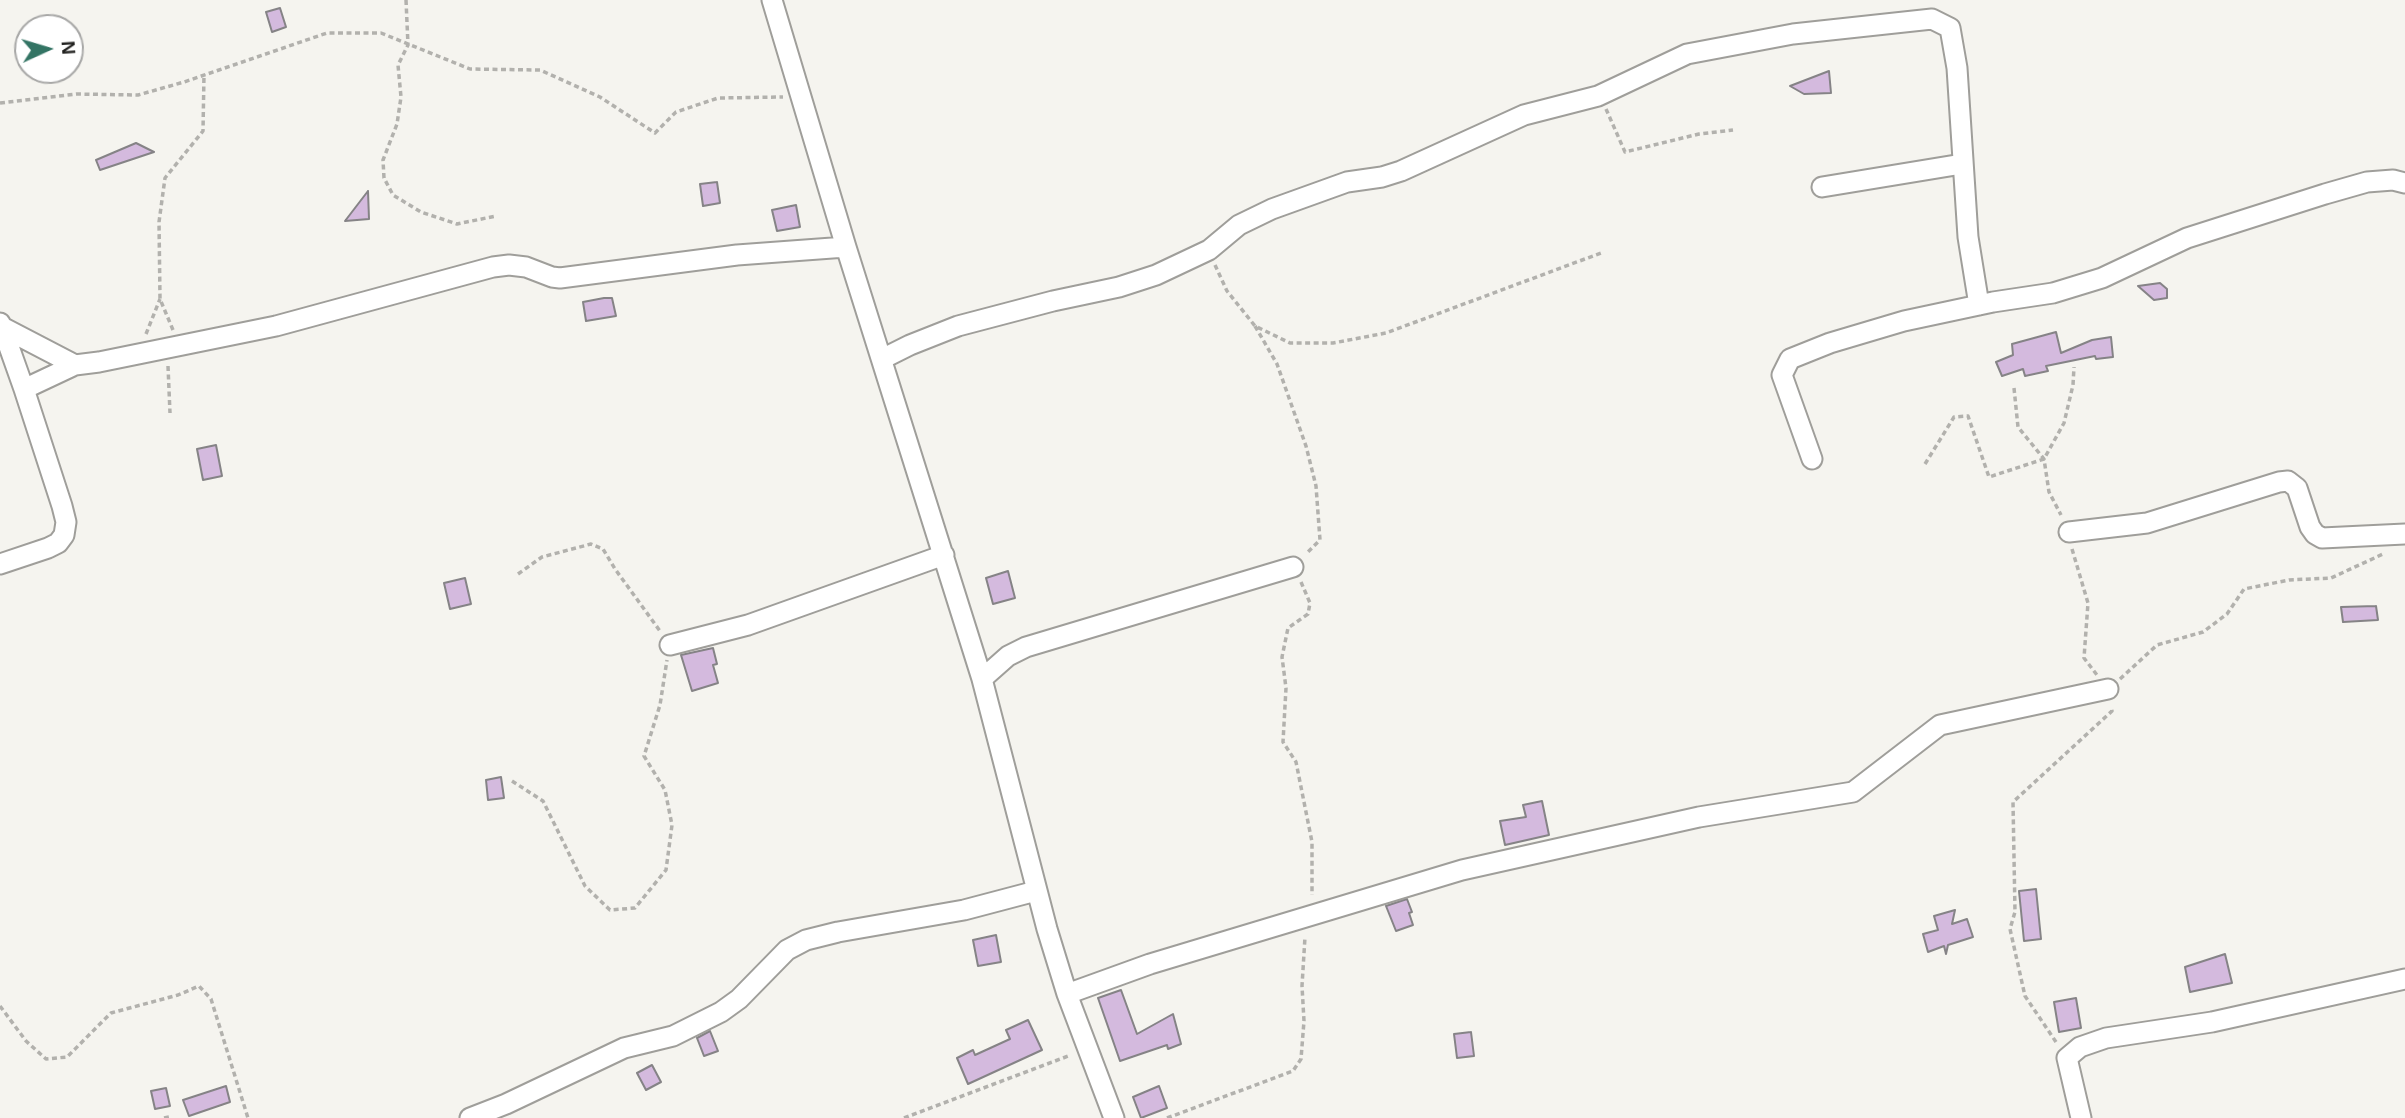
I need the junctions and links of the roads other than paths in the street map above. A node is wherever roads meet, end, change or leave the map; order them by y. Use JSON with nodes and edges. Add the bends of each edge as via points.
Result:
{"nodes":[{"id":1,"x":772,"y":0,"type":"edge"},
{"id":2,"x":1962,"y":164,"type":"junction"},
{"id":3,"x":2405,"y":183,"type":"edge"},
{"id":4,"x":1822,"y":187,"type":"dead end"},
{"id":5,"x":846,"y":247,"type":"junction"},
{"id":6,"x":1979,"y":305,"type":"junction"},
{"id":7,"x":1,"y":325,"type":"edge"},
{"id":8,"x":883,"y":359,"type":"junction"},
{"id":9,"x":75,"y":365,"type":"junction"},
{"id":10,"x":24,"y":389,"type":"junction"},
{"id":11,"x":1812,"y":459,"type":"dead end"},
{"id":12,"x":2069,"y":532,"type":"road end"},
{"id":13,"x":2405,"y":534,"type":"edge"},
{"id":14,"x":944,"y":555,"type":"junction"},
{"id":15,"x":0,"y":564,"type":"edge"},
{"id":16,"x":1293,"y":567,"type":"road end"},
{"id":17,"x":670,"y":645,"type":"road end"},
{"id":18,"x":982,"y":679,"type":"junction"},
{"id":19,"x":2108,"y":689,"type":"road end"},
{"id":20,"x":1036,"y":891,"type":"junction"},
{"id":21,"x":2405,"y":979,"type":"edge"},
{"id":22,"x":1067,"y":994,"type":"junction"},
{"id":23,"x":470,"y":1118,"type":"edge"},
{"id":24,"x":1114,"y":1118,"type":"edge"},
{"id":25,"x":2081,"y":1118,"type":"edge"}],
"edges":[{"from":1,"to":5,"type":"street"},
{"from":2,"to":4,"type":"street"},
{"from":2,"to":6,"type":"street"},
{"from":2,"to":8,"type":"street","via":[[1950,27],[1932,19],[1793,34],[1687,54],[1598,96],[1524,115],[1402,171],[1347,182],[1295,200],[1239,225],[1209,250],[1156,275],[958,326]]},
{"from":3,"to":6,"type":"street","via":[[2367,182],[2325,194],[2187,238],[2102,278],[2053,293]]},
{"from":5,"to":8,"type":"street"},
{"from":5,"to":9,"type":"street","via":[[737,255],[560,278],[526,267],[493,267],[276,326]]},
{"from":6,"to":11,"type":"street","via":[[1904,321],[1790,359],[1782,375]]},
{"from":7,"to":9,"type":"street"},
{"from":7,"to":10,"type":"street"},
{"from":8,"to":14,"type":"street"},
{"from":9,"to":10,"type":"street"},
{"from":10,"to":15,"type":"street","via":[[66,522],[58,543]]},
{"from":12,"to":13,"type":"street","via":[[2147,523],[2288,481],[2297,488],[2310,527],[2322,538]]},
{"from":14,"to":17,"type":"street","via":[[748,625]]},
{"from":14,"to":18,"type":"street"},
{"from":16,"to":18,"type":"street","via":[[1026,647]]},
{"from":18,"to":20,"type":"street"},
{"from":19,"to":22,"type":"street","via":[[1940,725],[1853,792],[1699,817],[1462,870],[1150,964]]},
{"from":20,"to":22,"type":"street"},
{"from":20,"to":23,"type":"street","via":[[964,910],[806,940],[787,950],[721,1012],[673,1036],[624,1048]]},
{"from":21,"to":25,"type":"street","via":[[2080,1046],[2067,1058]]},
{"from":22,"to":24,"type":"street"}]}
